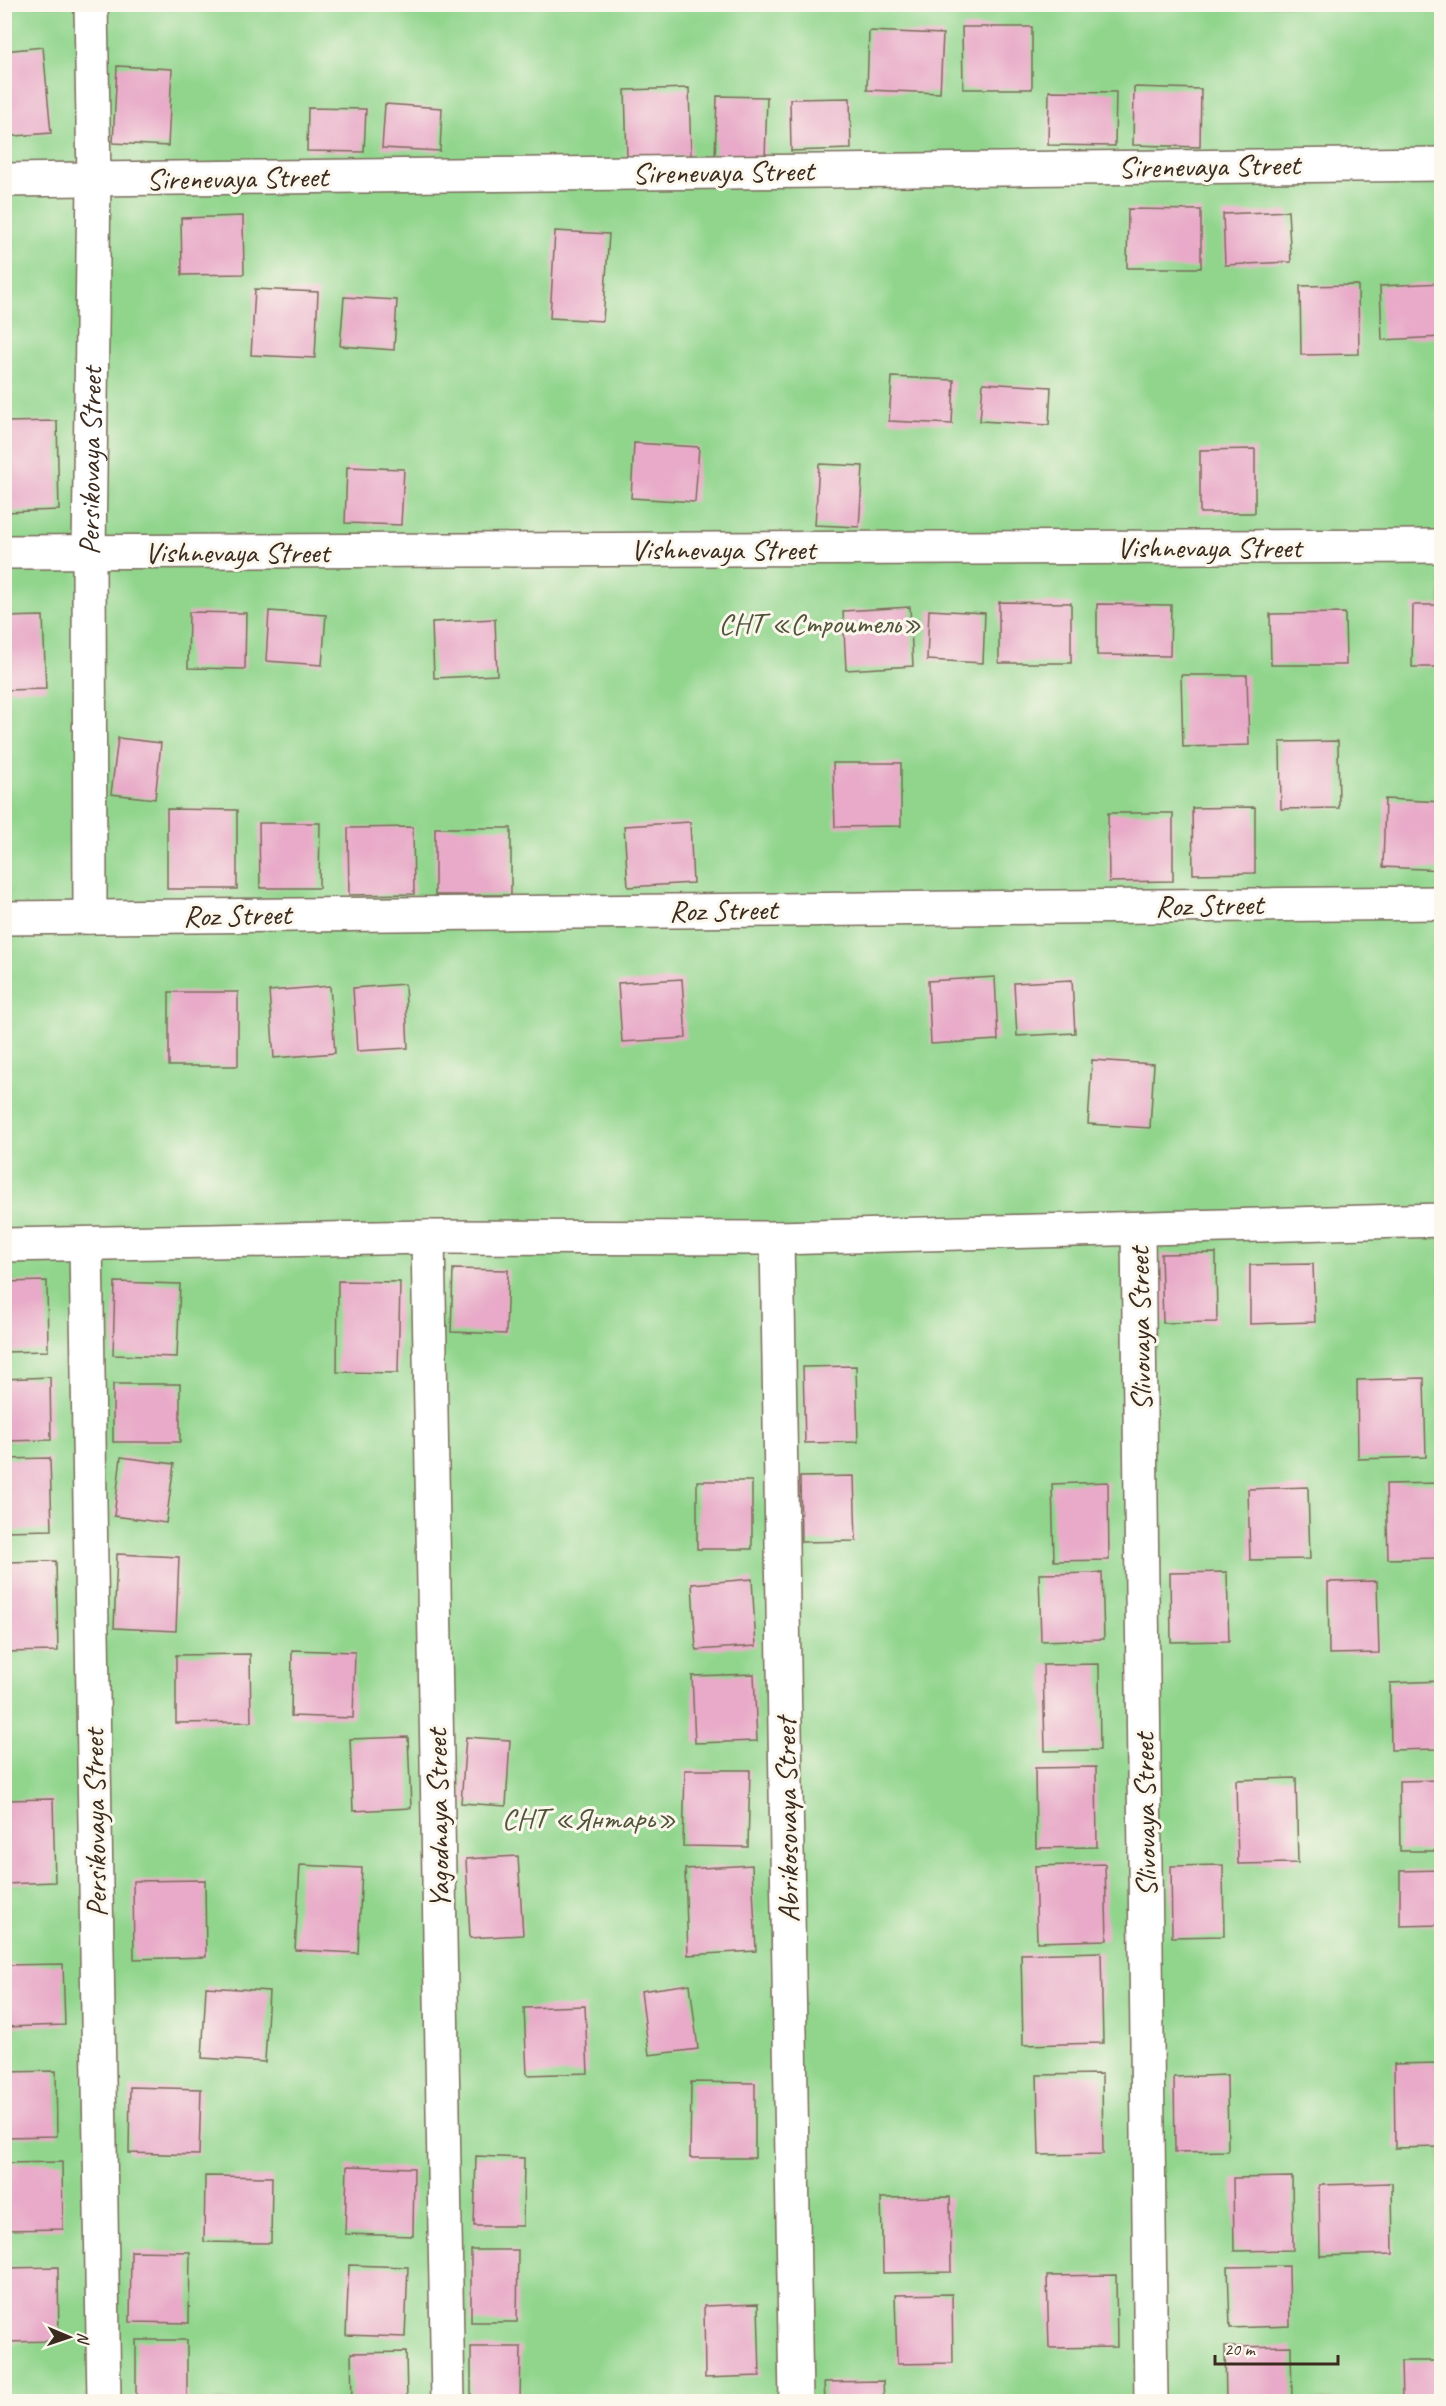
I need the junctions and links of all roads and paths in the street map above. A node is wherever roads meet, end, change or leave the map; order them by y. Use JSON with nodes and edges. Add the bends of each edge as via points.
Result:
{"nodes":[{"id":1,"x":91,"y":4,"type":"edge"},
{"id":2,"x":1442,"y":164,"type":"edge"},
{"id":3,"x":4,"y":180,"type":"edge"},
{"id":4,"x":94,"y":180,"type":"junction"},
{"id":5,"x":1442,"y":546,"type":"edge"},
{"id":6,"x":4,"y":552,"type":"edge"},
{"id":7,"x":89,"y":552,"type":"junction"},
{"id":8,"x":1442,"y":903,"type":"edge"},
{"id":9,"x":90,"y":917,"type":"junction"},
{"id":10,"x":4,"y":918,"type":"edge"},
{"id":11,"x":1442,"y":1220,"type":"edge"},
{"id":12,"x":1138,"y":1229,"type":"junction"},
{"id":13,"x":428,"y":1237,"type":"junction"},
{"id":14,"x":777,"y":1238,"type":"junction"},
{"id":15,"x":86,"y":1244,"type":"junction"},
{"id":16,"x":4,"y":1245,"type":"edge"},
{"id":17,"x":104,"y":2402,"type":"edge"},
{"id":18,"x":448,"y":2402,"type":"edge"},
{"id":19,"x":796,"y":2402,"type":"edge"},
{"id":20,"x":1151,"y":2402,"type":"edge"}],
"edges":[{"from":1,"to":4,"type":"street","name":"Persikovaya Street"},
{"from":2,"to":4,"type":"street","name":"Sirenevaya Street"},
{"from":3,"to":4,"type":"street","name":"Sirenevaya Street"},
{"from":4,"to":7,"type":"street","name":"Persikovaya Street"},
{"from":5,"to":7,"type":"street","name":"Vishnevaya Street"},
{"from":6,"to":7,"type":"street","name":"Vishnevaya Street"},
{"from":7,"to":9,"type":"street","name":"Persikovaya Street"},
{"from":8,"to":9,"type":"street","name":"Roz Street"},
{"from":9,"to":10,"type":"street","name":"Roz Street"},
{"from":11,"to":12,"type":"street"},
{"from":12,"to":14,"type":"street"},
{"from":12,"to":20,"type":"street","name":"Slivovaya Street"},
{"from":13,"to":14,"type":"street"},
{"from":13,"to":15,"type":"street"},
{"from":13,"to":18,"type":"street","name":"Yagodnaya Street"},
{"from":14,"to":19,"type":"street","name":"Abrikosovaya Street"},
{"from":15,"to":16,"type":"street"},
{"from":15,"to":17,"type":"street","name":"Persikovaya Street"}]}
